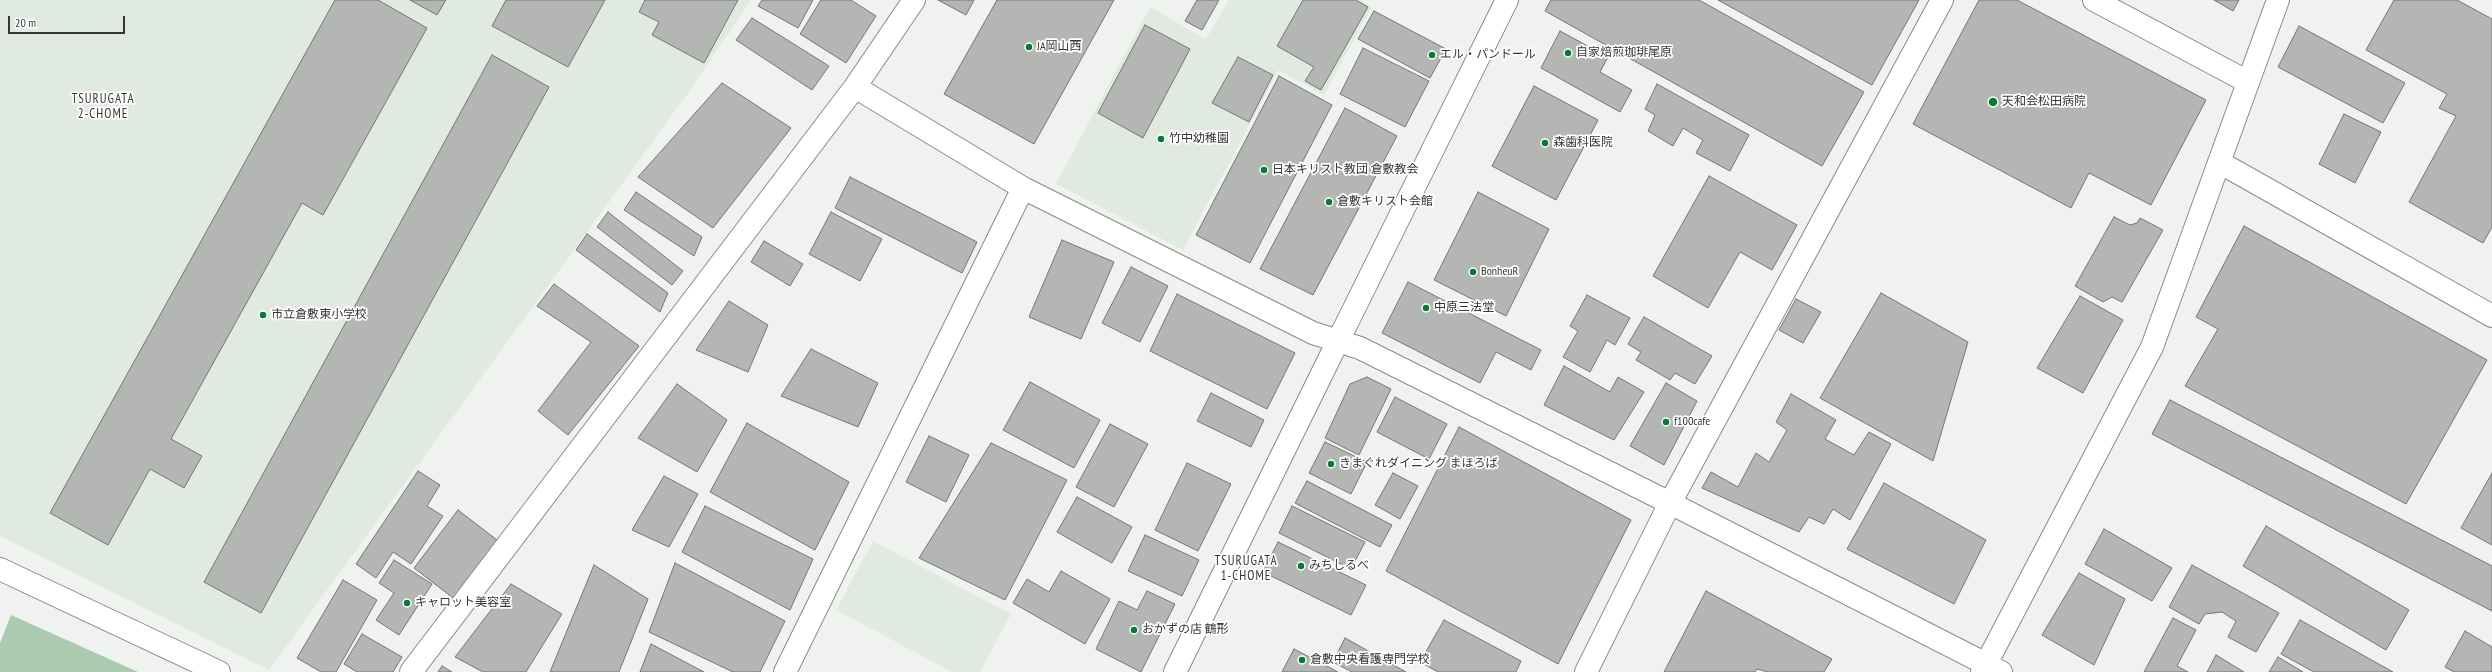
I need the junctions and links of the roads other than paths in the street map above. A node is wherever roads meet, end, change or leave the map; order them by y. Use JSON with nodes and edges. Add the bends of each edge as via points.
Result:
{"nodes":[{"id":1,"x":914,"y":0,"type":"edge"},
{"id":2,"x":1507,"y":0,"type":"edge"},
{"id":3,"x":1942,"y":0,"type":"edge"},
{"id":4,"x":2094,"y":0,"type":"edge"},
{"id":5,"x":2278,"y":0,"type":"edge"},
{"id":6,"x":2248,"y":82,"type":"junction"},
{"id":7,"x":855,"y":87,"type":"junction"},
{"id":8,"x":2219,"y":162,"type":"junction"},
{"id":9,"x":1023,"y":188,"type":"junction"},
{"id":10,"x":2492,"y":316,"type":"edge"},
{"id":11,"x":1338,"y":341,"type":"junction"},
{"id":12,"x":1670,"y":503,"type":"junction"},
{"id":13,"x":0,"y":569,"type":"edge"},
{"id":14,"x":1990,"y":669,"type":"edge"},
{"id":15,"x":219,"y":672,"type":"edge"},
{"id":16,"x":411,"y":672,"type":"edge"},
{"id":17,"x":785,"y":672,"type":"edge"},
{"id":18,"x":1175,"y":672,"type":"edge"},
{"id":19,"x":1586,"y":672,"type":"edge"}],
"edges":[{"from":1,"to":7,"type":"street"},
{"from":2,"to":11,"type":"street"},
{"from":3,"to":12,"type":"street"},
{"from":4,"to":6,"type":"street"},
{"from":5,"to":6,"type":"street"},
{"from":6,"to":8,"type":"street"},
{"from":7,"to":9,"type":"street"},
{"from":7,"to":16,"type":"street"},
{"from":8,"to":10,"type":"street"},
{"from":8,"to":14,"type":"street","via":[[2152,347]]},
{"from":9,"to":11,"type":"street","via":[[1313,333]]},
{"from":9,"to":17,"type":"street"},
{"from":11,"to":12,"type":"street","via":[[1360,348]]},
{"from":11,"to":18,"type":"street"},
{"from":12,"to":14,"type":"street"},
{"from":12,"to":19,"type":"street"},
{"from":13,"to":15,"type":"street"}]}
